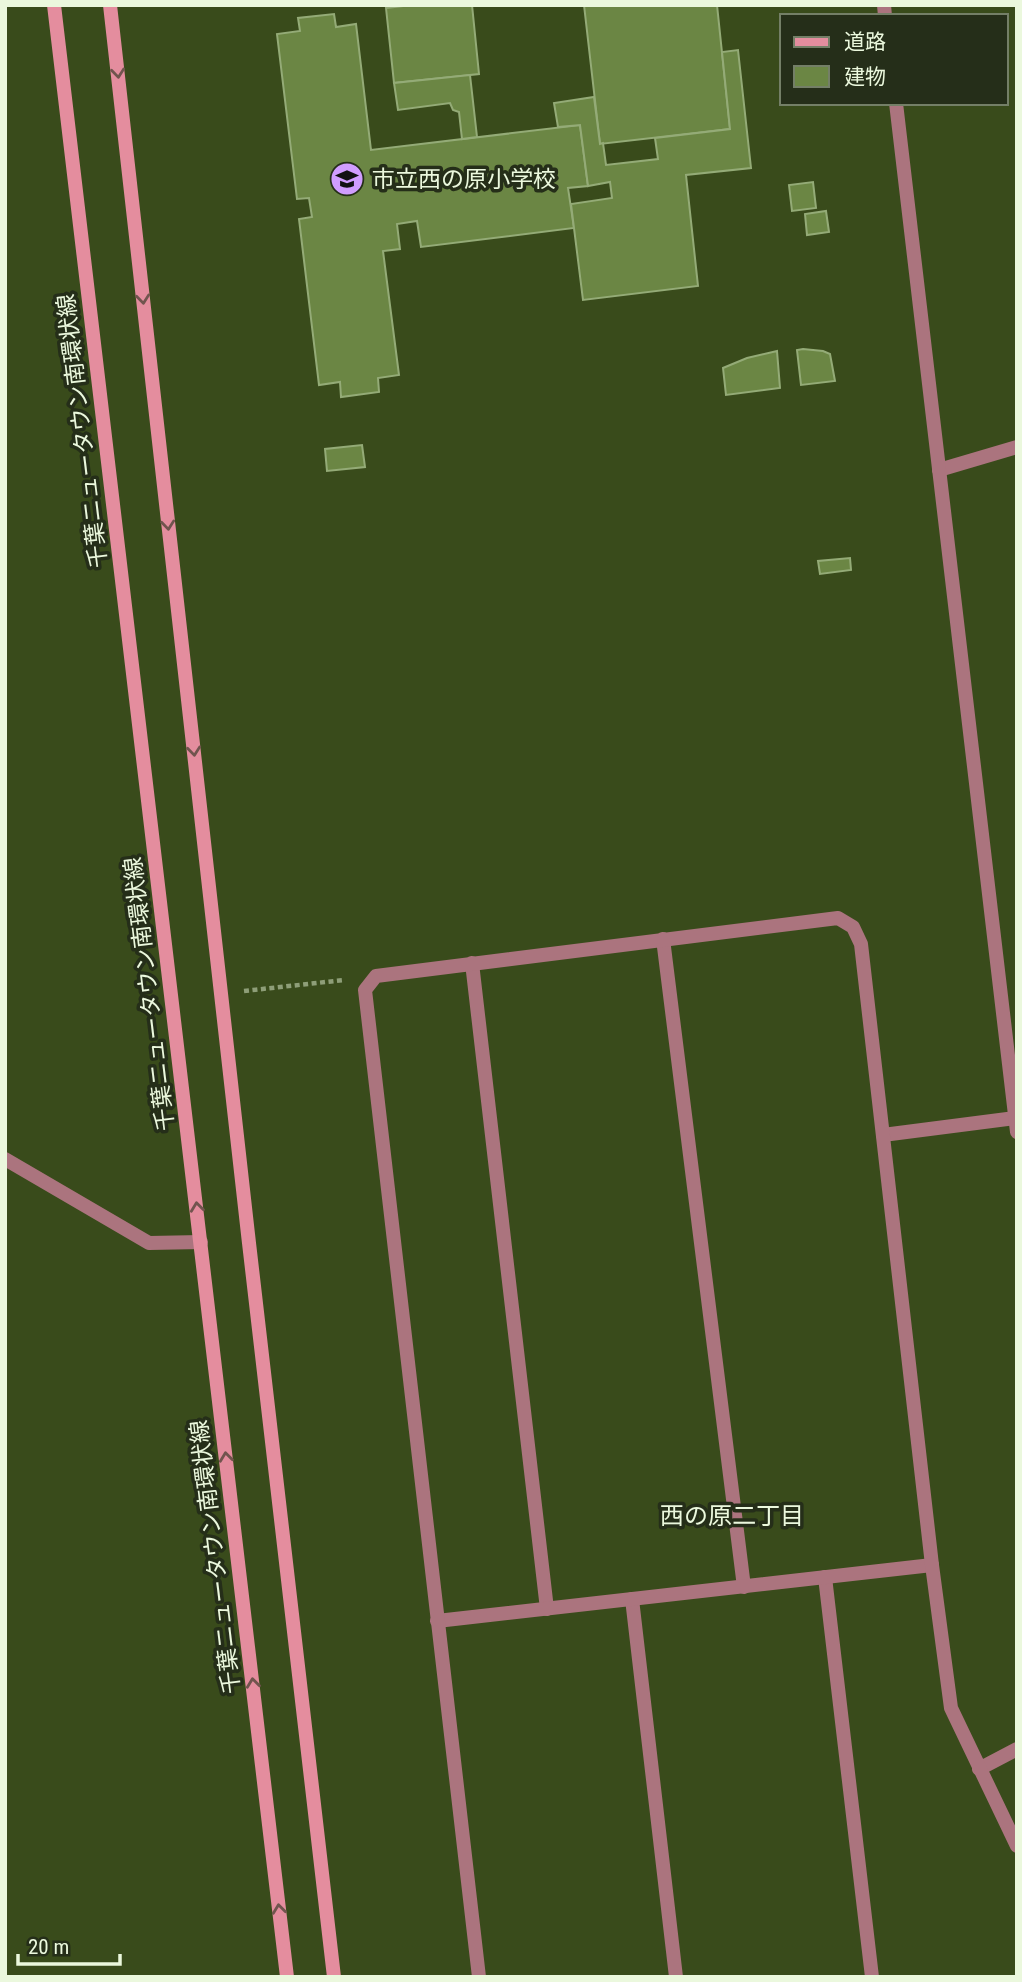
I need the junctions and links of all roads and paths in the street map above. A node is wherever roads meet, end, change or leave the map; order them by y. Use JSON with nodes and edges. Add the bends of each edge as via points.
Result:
{"nodes":[{"id":1,"x":54,"y":5,"type":"edge"},
{"id":2,"x":110,"y":5,"type":"edge"},
{"id":3,"x":895,"y":105,"type":"edge"},
{"id":4,"x":1017,"y":447,"type":"edge"},
{"id":5,"x":939,"y":470,"type":"junction"},
{"id":6,"x":663,"y":939,"type":"junction"},
{"id":7,"x":472,"y":963,"type":"junction"},
{"id":8,"x":376,"y":976,"type":"junction"},
{"id":9,"x":221,"y":994,"type":"junction"},
{"id":10,"x":1016,"y":1125,"type":"edge"},
{"id":11,"x":883,"y":1135,"type":"junction"},
{"id":12,"x":5,"y":1159,"type":"edge"},
{"id":13,"x":201,"y":1242,"type":"junction"},
{"id":14,"x":932,"y":1565,"type":"junction"},
{"id":15,"x":825,"y":1577,"type":"junction"},
{"id":16,"x":744,"y":1587,"type":"junction"},
{"id":17,"x":632,"y":1600,"type":"junction"},
{"id":18,"x":547,"y":1609,"type":"junction"},
{"id":19,"x":437,"y":1621,"type":"junction"},
{"id":20,"x":1017,"y":1749,"type":"edge"},
{"id":21,"x":979,"y":1769,"type":"junction"},
{"id":22,"x":1017,"y":1846,"type":"edge"},
{"id":23,"x":287,"y":1977,"type":"edge"},
{"id":24,"x":334,"y":1977,"type":"edge"},
{"id":25,"x":479,"y":1977,"type":"edge"},
{"id":26,"x":676,"y":1977,"type":"edge"},
{"id":27,"x":872,"y":1977,"type":"edge"}],
"edges":[{"from":13,"to":1,"type":"main road","name":"千葉ニュータウン南環状線","one_way":true},
{"from":2,"to":9,"type":"main road","one_way":true},
{"from":3,"to":5,"type":"street"},
{"from":4,"to":5,"type":"street"},
{"from":5,"to":10,"type":"street"},
{"from":6,"to":7,"type":"street"},
{"from":6,"to":11,"type":"street","via":[[838,918],[852,928],[861,944]]},
{"from":6,"to":16,"type":"street"},
{"from":7,"to":8,"type":"street"},
{"from":7,"to":18,"type":"street"},
{"from":8,"to":9,"type":"path"},
{"from":8,"to":19,"type":"street","via":[[365,990]]},
{"from":9,"to":24,"type":"main road"},
{"from":10,"to":11,"type":"street"},
{"from":11,"to":14,"type":"street"},
{"from":12,"to":13,"type":"street","via":[[149,1243]]},
{"from":23,"to":13,"type":"main road","name":"千葉ニュータウン南環状線","one_way":true},
{"from":14,"to":15,"type":"street"},
{"from":14,"to":21,"type":"street","via":[[951,1707]]},
{"from":15,"to":16,"type":"street"},
{"from":15,"to":27,"type":"street"},
{"from":16,"to":17,"type":"street"},
{"from":17,"to":18,"type":"street"},
{"from":17,"to":26,"type":"street"},
{"from":18,"to":19,"type":"street"},
{"from":19,"to":25,"type":"street"},
{"from":20,"to":21,"type":"street"},
{"from":21,"to":22,"type":"street"}]}
